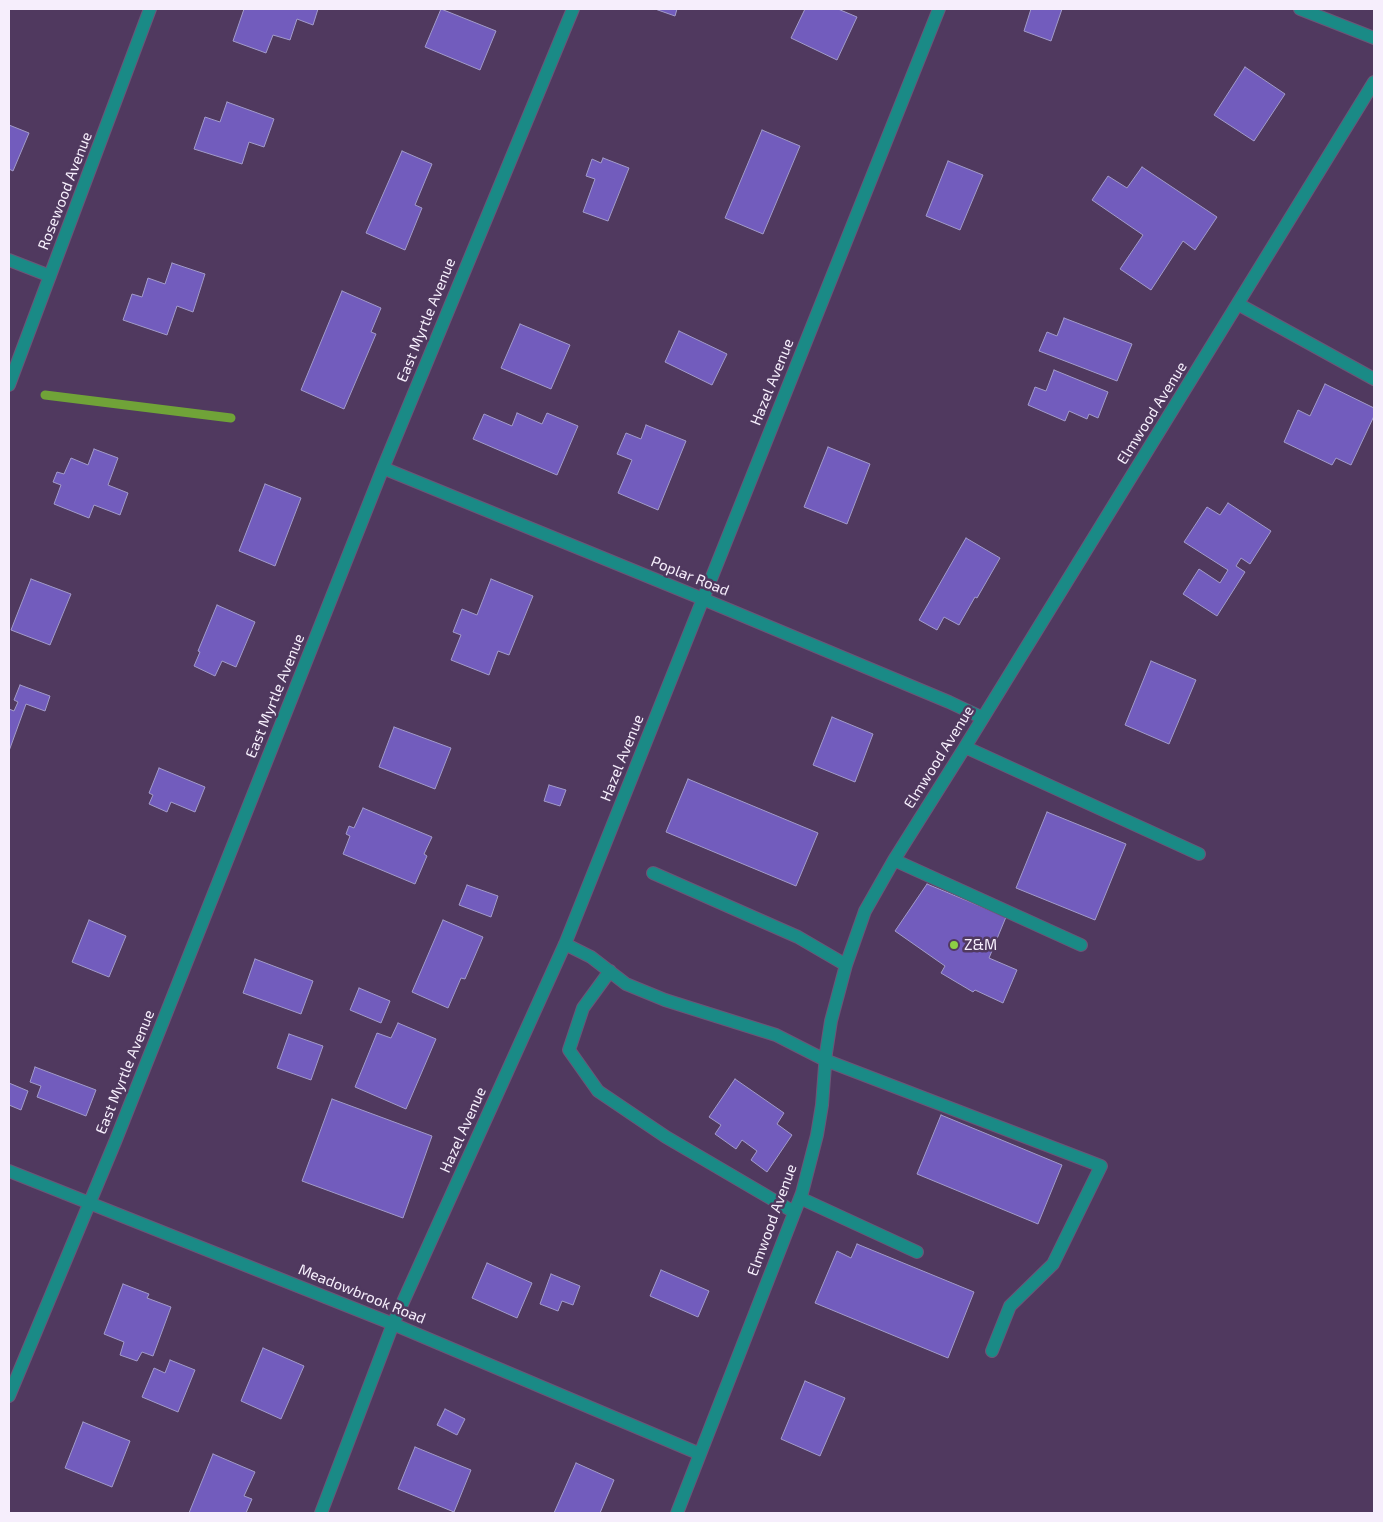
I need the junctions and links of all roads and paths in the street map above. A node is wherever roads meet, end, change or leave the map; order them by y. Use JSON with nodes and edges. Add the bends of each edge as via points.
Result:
{"nodes":[{"id":1,"x":150,"y":9,"type":"edge"},
{"id":2,"x":573,"y":9,"type":"edge"},
{"id":3,"x":939,"y":9,"type":"edge"},
{"id":4,"x":1300,"y":9,"type":"edge"},
{"id":5,"x":1374,"y":38,"type":"edge"},
{"id":6,"x":1374,"y":82,"type":"edge"},
{"id":7,"x":9,"y":260,"type":"edge"},
{"id":8,"x":50,"y":276,"type":"junction"},
{"id":9,"x":1238,"y":304,"type":"junction"},
{"id":10,"x":1374,"y":379,"type":"edge"},
{"id":11,"x":9,"y":385,"type":"edge"},
{"id":12,"x":383,"y":468,"type":"junction"},
{"id":13,"x":703,"y":599,"type":"junction"},
{"id":14,"x":983,"y":718,"type":"junction"},
{"id":15,"x":965,"y":747,"type":"junction"},
{"id":16,"x":1199,"y":854,"type":"dead end"},
{"id":17,"x":894,"y":860,"type":"junction"},
{"id":18,"x":653,"y":873,"type":"dead end"},
{"id":19,"x":565,"y":944,"type":"junction"},
{"id":20,"x":1082,"y":945,"type":"dead end"},
{"id":21,"x":846,"y":965,"type":"junction"},
{"id":22,"x":610,"y":972,"type":"junction"},
{"id":23,"x":825,"y":1060,"type":"junction"},
{"id":24,"x":9,"y":1171,"type":"edge"},
{"id":25,"x":800,"y":1198,"type":"junction"},
{"id":26,"x":88,"y":1203,"type":"junction"},
{"id":27,"x":794,"y":1212,"type":"junction"},
{"id":28,"x":917,"y":1252,"type":"dead end"},
{"id":29,"x":393,"y":1324,"type":"junction"},
{"id":30,"x":992,"y":1352,"type":"dead end"},
{"id":31,"x":9,"y":1396,"type":"edge"},
{"id":32,"x":700,"y":1454,"type":"junction"},
{"id":33,"x":321,"y":1513,"type":"edge"},
{"id":34,"x":677,"y":1513,"type":"edge"}],
"edges":[{"from":1,"to":8,"type":"street","name":"Rosewood Avenue"},
{"from":2,"to":12,"type":"street","name":"East Myrtle Avenue"},
{"from":3,"to":13,"type":"street","name":"Hazel Avenue"},
{"from":4,"to":5,"type":"street"},
{"from":6,"to":9,"type":"street","name":"Elmwood Avenue"},
{"from":7,"to":8,"type":"street"},
{"from":8,"to":11,"type":"street","name":"Rosewood Avenue"},
{"from":9,"to":10,"type":"street"},
{"from":9,"to":14,"type":"street","name":"Elmwood Avenue"},
{"from":12,"to":13,"type":"street","name":"Poplar Road"},
{"from":12,"to":26,"type":"street","name":"East Myrtle Avenue"},
{"from":13,"to":14,"type":"street","name":"Poplar Road"},
{"from":13,"to":19,"type":"street","name":"Hazel Avenue"},
{"from":14,"to":15,"type":"street","name":"Elmwood Avenue"},
{"from":15,"to":16,"type":"street"},
{"from":15,"to":17,"type":"street","name":"Elmwood Avenue"},
{"from":17,"to":20,"type":"street"},
{"from":17,"to":21,"type":"street","name":"Elmwood Avenue","via":[[865,911]]},
{"from":18,"to":21,"type":"street","via":[[798,937]]},
{"from":19,"to":22,"type":"street","via":[[591,957]]},
{"from":19,"to":29,"type":"street","name":"Hazel Avenue"},
{"from":21,"to":23,"type":"street","name":"Elmwood Avenue","via":[[831,1021]]},
{"from":22,"to":23,"type":"street","via":[[626,984],[665,1000],[776,1036]]},
{"from":22,"to":27,"type":"street","via":[[583,1008],[570,1050],[598,1091],[666,1137]]},
{"from":23,"to":25,"type":"street","name":"Elmwood Avenue","via":[[817,1135]]},
{"from":23,"to":30,"type":"street","via":[[1100,1166],[1053,1264],[1010,1306]]},
{"from":24,"to":26,"type":"street","name":"Meadowbrook Road"},
{"from":25,"to":27,"type":"street","name":"Elmwood Avenue"},
{"from":25,"to":28,"type":"street"},
{"from":26,"to":29,"type":"street","name":"Meadowbrook Road"},
{"from":26,"to":31,"type":"street","name":"East Myrtle Avenue"},
{"from":27,"to":32,"type":"street","name":"Elmwood Avenue"},
{"from":29,"to":32,"type":"street","name":"Meadowbrook Road"},
{"from":29,"to":33,"type":"street","name":"Hazel Avenue"},
{"from":32,"to":34,"type":"street","name":"Elmwood Avenue"}]}
